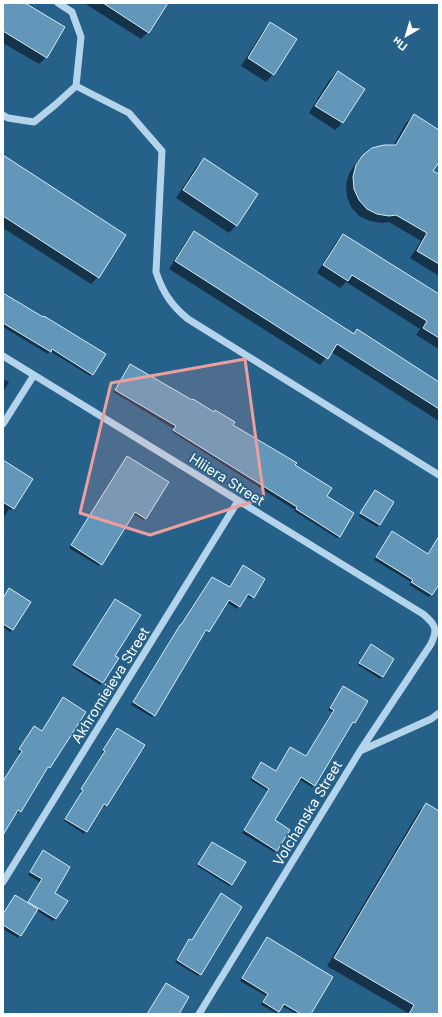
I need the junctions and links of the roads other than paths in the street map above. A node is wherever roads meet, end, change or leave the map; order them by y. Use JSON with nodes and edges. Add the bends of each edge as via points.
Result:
{"nodes":[{"id":1,"x":58,"y":3,"type":"edge"},
{"id":2,"x":76,"y":86,"type":"junction"},
{"id":3,"x":3,"y":115,"type":"edge"},
{"id":4,"x":3,"y":356,"type":"edge"},
{"id":5,"x":34,"y":375,"type":"junction"},
{"id":6,"x":3,"y":424,"type":"edge"},
{"id":7,"x":439,"y":475,"type":"edge"},
{"id":8,"x":238,"y":501,"type":"junction"},
{"id":9,"x":435,"y":627,"type":"joint"},
{"id":10,"x":439,"y":713,"type":"edge"},
{"id":11,"x":360,"y":751,"type":"junction"},
{"id":12,"x":3,"y":882,"type":"edge"},
{"id":13,"x":199,"y":1014,"type":"edge"}],
"edges":[{"from":1,"to":2,"type":"street","via":[[72,12],[81,37]]},
{"from":2,"to":3,"type":"street","via":[[34,122]]},
{"from":2,"to":7,"type":"street","via":[[129,113],[162,151],[156,272],[160,285],[175,309],[188,320]]},
{"from":4,"to":5,"type":"street","name":"Hliiera Street"},
{"from":5,"to":6,"type":"street"},
{"from":5,"to":8,"type":"street","name":"Hliiera Street"},
{"from":8,"to":9,"type":"street","name":"Hliiera Street","via":[[423,614]]},
{"from":8,"to":12,"type":"street","name":"Akhromieieva Street"},
{"from":9,"to":11,"type":"street","name":"Volchanska Street","via":[[431,644]]},
{"from":10,"to":11,"type":"street"},
{"from":11,"to":13,"type":"street","name":"Volchanska Street"}]}
